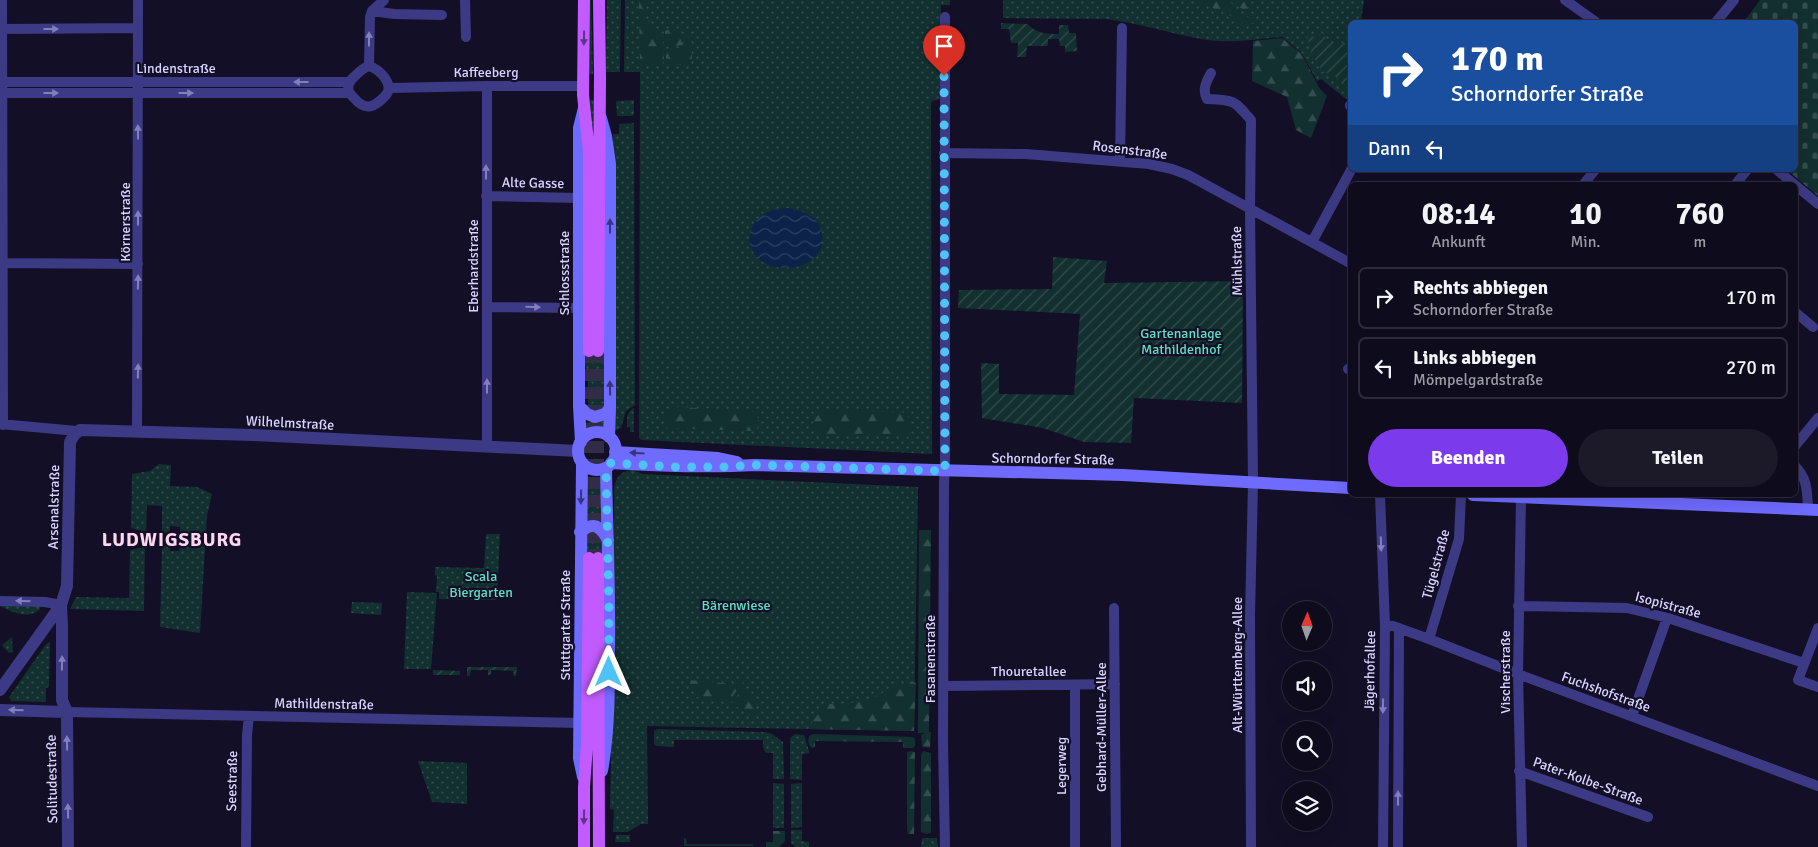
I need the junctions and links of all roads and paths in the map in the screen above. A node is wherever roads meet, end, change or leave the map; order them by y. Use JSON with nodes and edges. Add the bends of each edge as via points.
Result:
{"nodes":[{"id":1,"x":2,"y":0,"type":"edge"},
{"id":2,"x":138,"y":0,"type":"edge"},
{"id":3,"x":384,"y":0,"type":"edge"},
{"id":4,"x":465,"y":0,"type":"edge"},
{"id":5,"x":584,"y":0,"type":"edge"},
{"id":6,"x":599,"y":0,"type":"edge"},
{"id":7,"x":1565,"y":0,"type":"edge"},
{"id":8,"x":1734,"y":0,"type":"edge"},
{"id":9,"x":372,"y":11,"type":"junction"},
{"id":10,"x":442,"y":15,"type":"dead end"},
{"id":11,"x":945,"y":17,"type":"dead end"},
{"id":12,"x":1593,"y":20,"type":"edge"},
{"id":13,"x":1718,"y":20,"type":"edge"},
{"id":14,"x":138,"y":28,"type":"junction"},
{"id":15,"x":1122,"y":28,"type":"dead end"},
{"id":16,"x":1,"y":29,"type":"edge"},
{"id":17,"x":466,"y":37,"type":"dead end"},
{"id":18,"x":369,"y":66,"type":"junction"},
{"id":19,"x":1211,"y":73,"type":"dead end"},
{"id":20,"x":349,"y":82,"type":"junction"},
{"id":21,"x":486,"y":86,"type":"junction"},
{"id":22,"x":583,"y":86,"type":"junction"},
{"id":23,"x":2,"y":88,"type":"edge"},
{"id":24,"x":137,"y":88,"type":"junction"},
{"id":25,"x":390,"y":88,"type":"junction"},
{"id":26,"x":349,"y":93,"type":"junction"},
{"id":27,"x":584,"y":105,"type":"junction"},
{"id":28,"x":600,"y":116,"type":"junction"},
{"id":29,"x":944,"y":153,"type":"junction"},
{"id":30,"x":1120,"y":162,"type":"junction"},
{"id":31,"x":1350,"y":172,"type":"edge"},
{"id":32,"x":1593,"y":172,"type":"edge"},
{"id":33,"x":1745,"y":172,"type":"edge"},
{"id":34,"x":1779,"y":172,"type":"edge"},
{"id":35,"x":1585,"y":182,"type":"edge"},
{"id":36,"x":1737,"y":182,"type":"edge"},
{"id":37,"x":1791,"y":182,"type":"edge"},
{"id":38,"x":1798,"y":187,"type":"edge"},
{"id":39,"x":486,"y":196,"type":"junction"},
{"id":40,"x":579,"y":198,"type":"junction"},
{"id":41,"x":1818,"y":204,"type":"edge"},
{"id":42,"x":1250,"y":209,"type":"junction"},
{"id":43,"x":1312,"y":242,"type":"junction"},
{"id":44,"x":1348,"y":262,"type":"edge"},
{"id":45,"x":1,"y":263,"type":"edge"},
{"id":46,"x":138,"y":264,"type":"junction"},
{"id":47,"x":487,"y":307,"type":"junction"},
{"id":48,"x":579,"y":308,"type":"junction"},
{"id":49,"x":1798,"y":314,"type":"edge"},
{"id":50,"x":1813,"y":327,"type":"dead end"},
{"id":51,"x":579,"y":406,"type":"junction"},
{"id":52,"x":610,"y":408,"type":"junction"},
{"id":53,"x":1818,"y":418,"type":"edge"},
{"id":54,"x":1,"y":425,"type":"edge"},
{"id":55,"x":77,"y":431,"type":"junction"},
{"id":56,"x":137,"y":431,"type":"junction"},
{"id":57,"x":609,"y":437,"type":"junction"},
{"id":58,"x":1798,"y":442,"type":"edge"},
{"id":59,"x":487,"y":447,"type":"junction"},
{"id":60,"x":580,"y":452,"type":"junction"},
{"id":61,"x":611,"y":461,"type":"junction"},
{"id":62,"x":1798,"y":469,"type":"edge"},
{"id":63,"x":945,"y":471,"type":"junction"},
{"id":64,"x":1253,"y":483,"type":"junction"},
{"id":65,"x":1348,"y":488,"type":"edge"},
{"id":66,"x":1380,"y":497,"type":"edge"},
{"id":67,"x":1461,"y":497,"type":"edge"},
{"id":68,"x":1521,"y":497,"type":"joint"},
{"id":69,"x":1813,"y":510,"type":"edge"},
{"id":70,"x":580,"y":532,"type":"junction"},
{"id":71,"x":608,"y":540,"type":"junction"},
{"id":72,"x":0,"y":601,"type":"edge"},
{"id":73,"x":61,"y":606,"type":"junction"},
{"id":74,"x":1518,"y":606,"type":"junction"},
{"id":75,"x":1114,"y":608,"type":"dead end"},
{"id":76,"x":1667,"y":618,"type":"junction"},
{"id":77,"x":47,"y":624,"type":"junction"},
{"id":78,"x":62,"y":626,"type":"junction"},
{"id":79,"x":1385,"y":626,"type":"junction"},
{"id":80,"x":1399,"y":628,"type":"junction"},
{"id":81,"x":1818,"y":628,"type":"edge"},
{"id":82,"x":1429,"y":639,"type":"junction"},
{"id":83,"x":1804,"y":664,"type":"junction"},
{"id":84,"x":1518,"y":674,"type":"junction"},
{"id":85,"x":1115,"y":684,"type":"junction"},
{"id":86,"x":1075,"y":685,"type":"junction"},
{"id":87,"x":944,"y":686,"type":"junction"},
{"id":88,"x":1818,"y":687,"type":"edge"},
{"id":89,"x":0,"y":690,"type":"edge"},
{"id":90,"x":0,"y":710,"type":"edge"},
{"id":91,"x":66,"y":712,"type":"junction"},
{"id":92,"x":249,"y":716,"type":"junction"},
{"id":93,"x":1632,"y":716,"type":"junction"},
{"id":94,"x":580,"y":723,"type":"junction"},
{"id":95,"x":1519,"y":771,"type":"junction"},
{"id":96,"x":1818,"y":786,"type":"edge"},
{"id":97,"x":584,"y":787,"type":"junction"},
{"id":98,"x":599,"y":788,"type":"junction"},
{"id":99,"x":1648,"y":816,"type":"dead end"},
{"id":100,"x":68,"y":847,"type":"edge"},
{"id":101,"x":246,"y":847,"type":"edge"},
{"id":102,"x":584,"y":847,"type":"edge"},
{"id":103,"x":599,"y":847,"type":"edge"},
{"id":104,"x":945,"y":847,"type":"edge"},
{"id":105,"x":1075,"y":847,"type":"edge"},
{"id":106,"x":1116,"y":847,"type":"edge"},
{"id":107,"x":1251,"y":847,"type":"edge"},
{"id":108,"x":1382,"y":847,"type":"edge"},
{"id":109,"x":1398,"y":847,"type":"edge"},
{"id":110,"x":1522,"y":847,"type":"edge"}],
"edges":[{"from":1,"to":16,"type":"street"},
{"from":2,"to":14,"type":"street","name":"Körnerstraße"},
{"from":3,"to":9,"type":"street"},
{"from":4,"to":17,"type":"street"},
{"from":5,"to":22,"type":"main road","name":"Schlossstraße","one_way":true},
{"from":6,"to":28,"type":"main road","name":"Schlossstraße"},
{"from":7,"to":12,"type":"street"},
{"from":8,"to":13,"type":"street"},
{"from":9,"to":10,"type":"street"},
{"from":18,"to":9,"type":"street","one_way":true},
{"from":11,"to":29,"type":"street","name":"Fasanenstraße"},
{"from":16,"to":14,"type":"street","one_way":true},
{"from":14,"to":24,"type":"street","name":"Körnerstraße"},
{"from":15,"to":30,"type":"street"},
{"from":16,"to":23,"type":"street"},
{"from":18,"to":20,"type":"street"},
{"from":18,"to":25,"type":"street","via":[[389,83]]},
{"from":19,"to":42,"type":"street","name":"Mühlstraße","via":[[1205,85],[1205,97],[1229,100],[1251,120]]},
{"from":20,"to":24,"type":"street","name":"Lindenstraße","one_way":true},
{"from":20,"to":26,"type":"street"},
{"from":21,"to":22,"type":"street","name":"Kaffeeberg"},
{"from":21,"to":25,"type":"street","name":"Kaffeeberg"},
{"from":39,"to":21,"type":"street","name":"Eberhardstraße","one_way":true},
{"from":22,"to":27,"type":"main road","name":"Schlossstraße"},
{"from":23,"to":24,"type":"street","name":"Lindenstraße"},
{"from":23,"to":45,"type":"street"},
{"from":24,"to":26,"type":"street","name":"Lindenstraße","one_way":true},
{"from":46,"to":24,"type":"street","name":"Körnerstraße","one_way":true},
{"from":25,"to":26,"type":"street","via":[[376,105],[369,107],[360,106]]},
{"from":27,"to":28,"type":"main road","name":"Schlossstraße","via":[[589,151],[593,351]]},
{"from":27,"to":40,"type":"main road","name":"Schlossstraße","via":[[579,128]]},
{"from":52,"to":28,"type":"main road","name":"Schlossstraße","one_way":true,"via":[[610,164]]},
{"from":29,"to":30,"type":"street","name":"Rosenstraße","via":[[1026,154]]},
{"from":29,"to":63,"type":"street","name":"Fasanenstraße"},
{"from":30,"to":42,"type":"street","name":"Rosenstraße","via":[[1172,169]]},
{"from":31,"to":43,"type":"street"},
{"from":32,"to":35,"type":"street"},
{"from":33,"to":36,"type":"street"},
{"from":34,"to":37,"type":"street"},
{"from":38,"to":41,"type":"street"},
{"from":39,"to":40,"type":"street","name":"Alte Gasse"},
{"from":39,"to":47,"type":"street","name":"Eberhardstraße"},
{"from":40,"to":48,"type":"main road","name":"Schlossstraße"},
{"from":42,"to":43,"type":"street","name":"Rosenstraße"},
{"from":42,"to":64,"type":"street","name":"Mühlstraße"},
{"from":43,"to":44,"type":"street","name":"Rosenstraße"},
{"from":45,"to":46,"type":"street"},
{"from":45,"to":54,"type":"street"},
{"from":56,"to":46,"type":"street","name":"Körnerstraße","one_way":true},
{"from":47,"to":48,"type":"street","one_way":true},
{"from":59,"to":47,"type":"street","name":"Eberhardstraße","one_way":true},
{"from":48,"to":51,"type":"main road","name":"Schlossstraße"},
{"from":49,"to":50,"type":"street"},
{"from":51,"to":52,"type":"main road","via":[[596,417]]},
{"from":51,"to":60,"type":"main road","name":"Schlossstraße"},
{"from":52,"to":57,"type":"main road","name":"Schlossstraße"},
{"from":53,"to":58,"type":"street"},
{"from":54,"to":55,"type":"street","name":"Wilhelmstraße"},
{"from":55,"to":56,"type":"street","name":"Wilhelmstraße"},
{"from":55,"to":73,"type":"street","name":"Arsenalstraße","via":[[70,447],[67,586]]},
{"from":56,"to":59,"type":"street","name":"Wilhelmstraße"},
{"from":57,"to":60,"type":"main road","via":[[600,433],[587,435]]},
{"from":57,"to":61,"type":"main road","via":[[614,444]]},
{"from":59,"to":60,"type":"street","name":"Wilhelmstraße"},
{"from":60,"to":61,"type":"main road","via":[[592,469]]},
{"from":60,"to":70,"type":"main road","name":"Stuttgarter Straße","one_way":true},
{"from":61,"to":63,"type":"main road","name":"Schorndorfer Straße","via":[[722,467],[755,465]]},
{"from":61,"to":71,"type":"main road","name":"Stuttgarter Straße"},
{"from":62,"to":69,"type":"street","via":[[1803,474]]},
{"from":63,"to":64,"type":"main road","name":"Schorndorfer Straße","via":[[1123,475]]},
{"from":63,"to":87,"type":"street","name":"Fasanenstraße"},
{"from":64,"to":65,"type":"main road","name":"Schorndorfer Straße"},
{"from":64,"to":107,"type":"street","name":"Alt-Württemberg-Allee"},
{"from":66,"to":79,"type":"street","name":"Jägerhofallee","one_way":true},
{"from":67,"to":82,"type":"street","name":"Tügelstraße","via":[[1459,538]]},
{"from":68,"to":69,"type":"main road"},
{"from":68,"to":74,"type":"street","name":"Vischerstraße"},
{"from":70,"to":71,"type":"main road","via":[[595,526]]},
{"from":70,"to":94,"type":"main road","name":"Stuttgarter Straße"},
{"from":71,"to":98,"type":"main road","name":"Stuttgarter Straße","via":[[606,746]]},
{"from":73,"to":72,"type":"street","one_way":true,"via":[[45,602]]},
{"from":73,"to":77,"type":"street"},
{"from":73,"to":78,"type":"street","name":"Solitudestraße"},
{"from":74,"to":76,"type":"street","name":"Isopistraße","via":[[1627,608]]},
{"from":74,"to":84,"type":"street","name":"Vischerstraße"},
{"from":75,"to":85,"type":"street","name":"Gebhard-Müller-Allee"},
{"from":76,"to":83,"type":"street","name":"Isopistraße"},
{"from":76,"to":93,"type":"street"},
{"from":77,"to":78,"type":"street","via":[[56,622]]},
{"from":77,"to":89,"type":"street"},
{"from":91,"to":78,"type":"street","name":"Solitudestraße","one_way":true,"via":[[62,700]]},
{"from":79,"to":80,"type":"street","name":"Fuchshofstraße"},
{"from":79,"to":108,"type":"street","name":"Jägerhofallee","one_way":true},
{"from":80,"to":82,"type":"street","name":"Fuchshofstraße"},
{"from":109,"to":80,"type":"street","name":"Jägerhofallee","one_way":true},
{"from":81,"to":83,"type":"street"},
{"from":82,"to":84,"type":"street","name":"Fuchshofstraße"},
{"from":83,"to":88,"type":"street","via":[[1798,680]]},
{"from":84,"to":93,"type":"street","name":"Fuchshofstraße"},
{"from":84,"to":95,"type":"street","name":"Vischerstraße"},
{"from":85,"to":86,"type":"street","name":"Thouretallee"},
{"from":85,"to":106,"type":"street","name":"Gebhard-Müller-Allee"},
{"from":86,"to":87,"type":"street","name":"Thouretallee"},
{"from":86,"to":105,"type":"street","name":"Legerweg"},
{"from":87,"to":104,"type":"street","name":"Fasanenstraße"},
{"from":91,"to":90,"type":"street","one_way":true},
{"from":91,"to":92,"type":"street","name":"Mathildenstraße"},
{"from":100,"to":91,"type":"street","name":"Solitudestraße","one_way":true},
{"from":92,"to":94,"type":"street","name":"Mathildenstraße"},
{"from":92,"to":101,"type":"street","name":"Seestraße"},
{"from":93,"to":96,"type":"street","name":"Fuchshofstraße"},
{"from":94,"to":97,"type":"main road","name":"Stuttgarter Straße","via":[[579,758]]},
{"from":95,"to":99,"type":"street","name":"Pater-Kolbe-Straße"},
{"from":95,"to":110,"type":"street","name":"Vischerstraße"},
{"from":97,"to":98,"type":"main road","name":"Stuttgarter Straße","via":[[594,558]]},
{"from":97,"to":102,"type":"main road","name":"Stuttgarter Straße","one_way":true},
{"from":98,"to":103,"type":"main road","name":"Stuttgarter Straße"}]}
